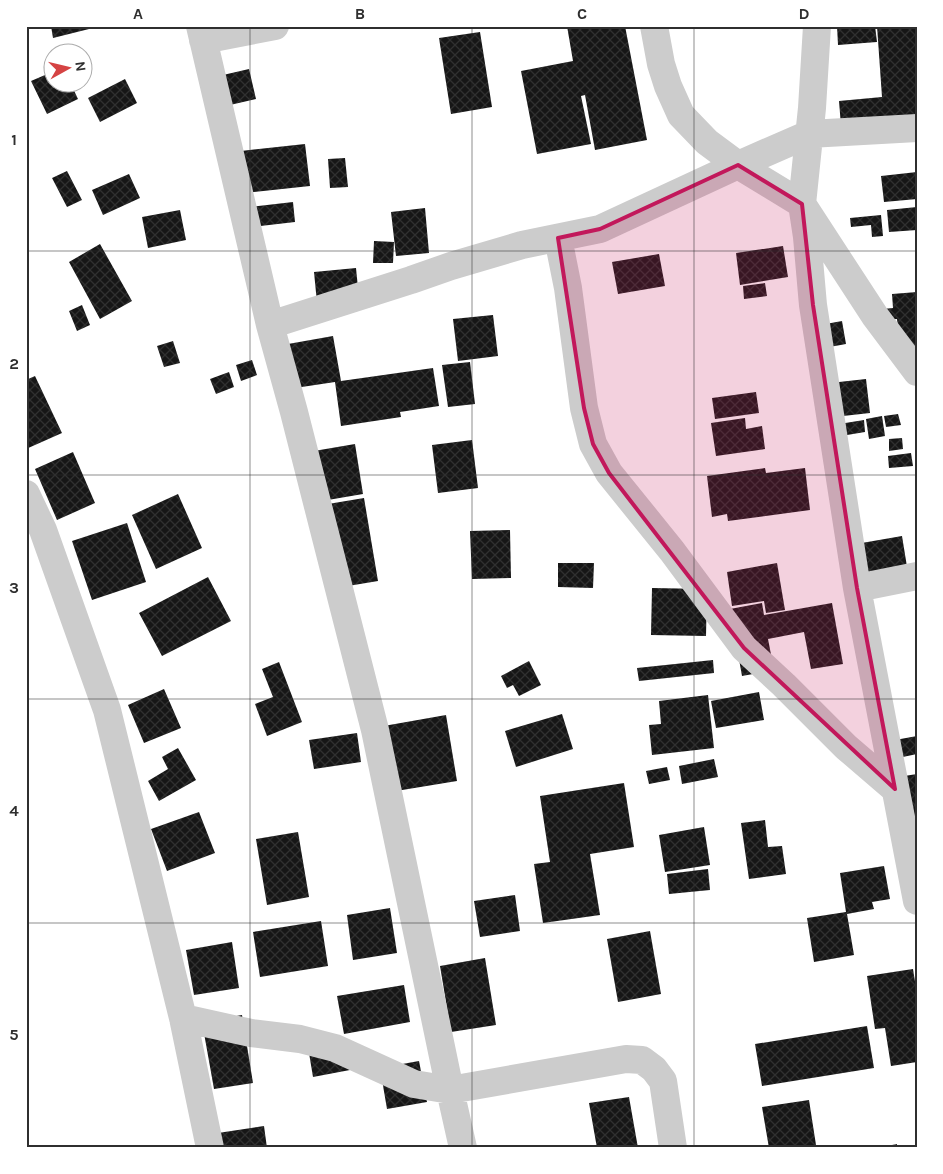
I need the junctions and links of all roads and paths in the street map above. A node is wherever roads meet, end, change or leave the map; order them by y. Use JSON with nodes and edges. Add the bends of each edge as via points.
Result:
{"nodes":[{"id":1,"x":275,"y":26,"type":"edge"},
{"id":2,"x":654,"y":26,"type":"edge"},
{"id":3,"x":817,"y":26,"type":"edge"},
{"id":4,"x":202,"y":33,"type":"edge"},
{"id":5,"x":917,"y":128,"type":"edge"},
{"id":6,"x":808,"y":134,"type":"junction"},
{"id":7,"x":738,"y":165,"type":"junction"},
{"id":8,"x":802,"y":204,"type":"junction"},
{"id":9,"x":558,"y":238,"type":"junction"},
{"id":10,"x":270,"y":325,"type":"junction"},
{"id":11,"x":917,"y":372,"type":"edge"},
{"id":12,"x":26,"y":494,"type":"edge"},
{"id":13,"x":917,"y":576,"type":"edge"},
{"id":14,"x":857,"y":588,"type":"junction"},
{"id":15,"x":895,"y":789,"type":"junction"},
{"id":16,"x":917,"y":901,"type":"edge"},
{"id":17,"x":183,"y":1018,"type":"junction"},
{"id":18,"x":450,"y":1090,"type":"junction"},
{"id":19,"x":210,"y":1148,"type":"edge"},
{"id":20,"x":463,"y":1148,"type":"edge"},
{"id":21,"x":673,"y":1148,"type":"edge"}],
"edges":[{"from":1,"to":4,"type":"street"},
{"from":2,"to":7,"type":"street","via":[[661,64],[681,115],[707,142]]},
{"from":3,"to":6,"type":"street"},
{"from":4,"to":10,"type":"street"},
{"from":5,"to":6,"type":"street"},
{"from":6,"to":7,"type":"street"},
{"from":6,"to":8,"type":"street"},
{"from":7,"to":8,"type":"street"},
{"from":7,"to":9,"type":"street","via":[[600,229]]},
{"from":8,"to":11,"type":"street","via":[[875,316]]},
{"from":8,"to":14,"type":"street","via":[[813,305]]},
{"from":9,"to":10,"type":"street","via":[[468,260]]},
{"from":9,"to":15,"type":"street","via":[[584,408],[593,444],[609,474],[672,551],[744,648],[846,747]]},
{"from":10,"to":18,"type":"street","via":[[375,730]]},
{"from":12,"to":17,"type":"street","via":[[43,530],[107,710]]},
{"from":13,"to":14,"type":"street"},
{"from":14,"to":15,"type":"street"},
{"from":15,"to":16,"type":"street"},
{"from":17,"to":18,"type":"street","via":[[335,1048],[414,1084]]},
{"from":17,"to":19,"type":"street"},
{"from":18,"to":20,"type":"street"},
{"from":18,"to":21,"type":"street","via":[[626,1059],[642,1060],[654,1068],[663,1081]]}]}
